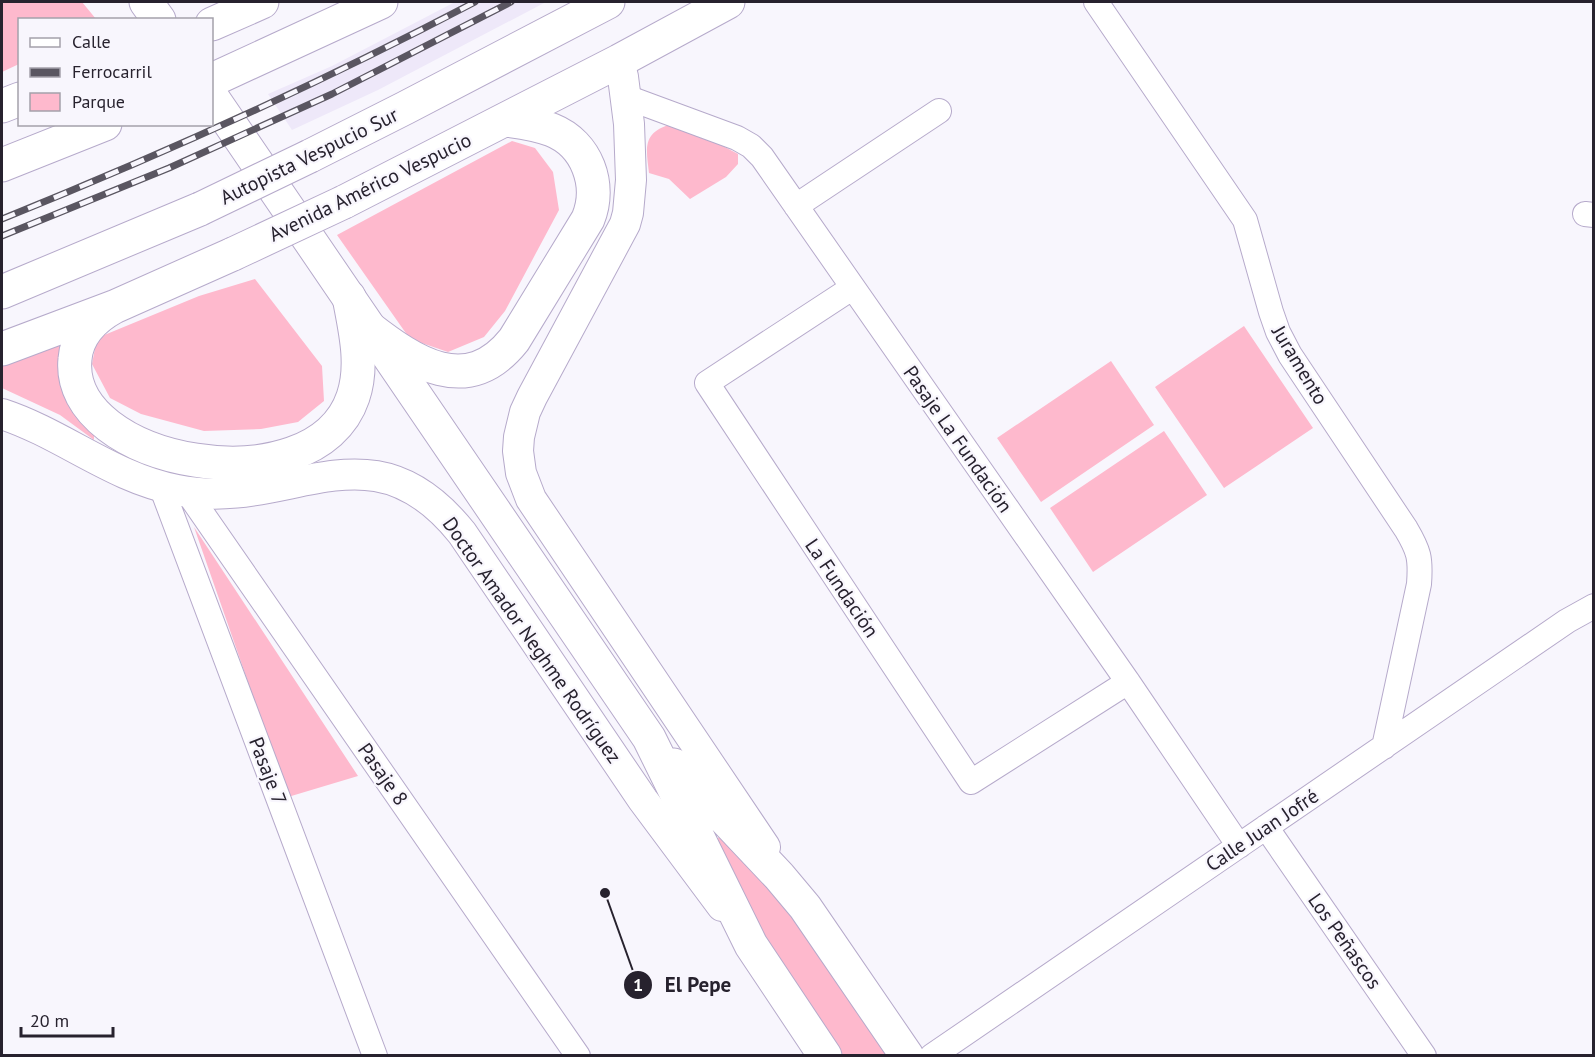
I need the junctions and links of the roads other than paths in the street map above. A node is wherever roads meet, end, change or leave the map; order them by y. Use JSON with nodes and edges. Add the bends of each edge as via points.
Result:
{"nodes":[{"id":1,"x":146,"y":2,"type":"edge"},
{"id":2,"x":381,"y":2,"type":"edge"},
{"id":3,"x":608,"y":2,"type":"edge"},
{"id":4,"x":728,"y":2,"type":"edge"},
{"id":5,"x":1096,"y":2,"type":"edge"},
{"id":6,"x":258,"y":3,"type":"edge"},
{"id":7,"x":158,"y":18,"type":"edge"},
{"id":8,"x":215,"y":22,"type":"edge"},
{"id":9,"x":619,"y":61,"type":"junction"},
{"id":10,"x":213,"y":80,"type":"edge"},
{"id":11,"x":626,"y":97,"type":"junction"},
{"id":12,"x":213,"y":98,"type":"edge"},
{"id":13,"x":18,"y":100,"type":"edge"},
{"id":14,"x":2,"y":105,"type":"edge"},
{"id":15,"x":939,"y":111,"type":"dead end"},
{"id":16,"x":506,"y":120,"type":"junction"},
{"id":17,"x":100,"y":126,"type":"edge"},
{"id":18,"x":2,"y":165,"type":"edge"},
{"id":19,"x":796,"y":206,"type":"junction"},
{"id":20,"x":852,"y":288,"type":"junction"},
{"id":21,"x":2,"y":292,"type":"edge"},
{"id":22,"x":350,"y":297,"type":"junction"},
{"id":23,"x":114,"y":307,"type":"junction"},
{"id":24,"x":368,"y":327,"type":"junction"},
{"id":25,"x":2,"y":349,"type":"edge"},
{"id":26,"x":2,"y":414,"type":"edge"},
{"id":27,"x":175,"y":489,"type":"junction"},
{"id":28,"x":1593,"y":606,"type":"edge"},
{"id":29,"x":1128,"y":682,"type":"junction"},
{"id":30,"x":649,"y":738,"type":"junction"},
{"id":31,"x":1384,"y":747,"type":"junction"},
{"id":32,"x":1266,"y":827,"type":"junction"},
{"id":33,"x":1239,"y":846,"type":"junction"},
{"id":34,"x":805,"y":907,"type":"junction"},
{"id":35,"x":751,"y":945,"type":"junction"},
{"id":36,"x":375,"y":1056,"type":"edge"},
{"id":37,"x":578,"y":1056,"type":"edge"},
{"id":38,"x":825,"y":1056,"type":"edge"},
{"id":39,"x":906,"y":1056,"type":"edge"},
{"id":40,"x":932,"y":1056,"type":"edge"},
{"id":41,"x":1424,"y":1056,"type":"edge"}],
"edges":[{"from":1,"to":7,"type":"main road"},
{"from":2,"to":10,"type":"main road"},
{"from":3,"to":21,"type":"main road","name":"Autopista Vespucio Sur","bridge":true,"via":[[200,209]]},
{"from":4,"to":9,"type":"main road","name":"Avenida Américo Vespucio"},
{"from":5,"to":31,"type":"street","name":"Juramento","via":[[1245,220],[1271,312],[1290,355],[1418,550],[1419,584]]},
{"from":6,"to":8,"type":"main road"},
{"from":9,"to":11,"type":"street","name":"Doctor Amador Neghme Rodríguez"},
{"from":9,"to":16,"type":"main road","name":"Avenida Américo Vespucio"},
{"from":11,"to":19,"type":"street","name":"Pasaje La Fundación","via":[[751,146]]},
{"from":11,"to":34,"type":"street","name":"Doctor Amador Neghme Rodríguez","via":[[631,180],[628,213],[531,397],[519,436],[521,473],[531,499]]},
{"from":12,"to":22,"type":"main road","name":"Doctor Amador Neghme Rodríguez"},
{"from":13,"to":14,"type":"main road"},
{"from":15,"to":19,"type":"street"},
{"from":16,"to":23,"type":"main road","name":"Avenida Américo Vespucio","bridge":true,"via":[[344,202]]},
{"from":16,"to":24,"type":"main road","via":[[553,130],[570,140],[587,164],[594,191],[588,219],[514,340],[482,366],[444,370],[410,358]]},
{"from":17,"to":18,"type":"main road"},
{"from":19,"to":20,"type":"street","name":"Pasaje La Fundación"},
{"from":20,"to":29,"type":"street","name":"Pasaje La Fundación"},
{"from":20,"to":29,"type":"street","name":"La Fundación","via":[[706,383],[971,782]]},
{"from":22,"to":23,"type":"main road","via":[[358,372],[346,413],[323,438],[294,453],[231,463],[190,460],[149,447],[105,422],[88,404],[75,375],[77,346],[96,318]]},
{"from":22,"to":24,"type":"main road","name":"Doctor Amador Neghme Rodríguez"},
{"from":23,"to":25,"type":"main road","name":"Avenida Américo Vespucio"},
{"from":24,"to":30,"type":"main road","name":"Doctor Amador Neghme Rodríguez"},
{"from":26,"to":27,"type":"street","name":"Doctor Amador Neghme Rodríguez","via":[[105,465]]},
{"from":27,"to":35,"type":"street","name":"Doctor Amador Neghme Rodríguez","via":[[238,493],[354,473],[396,481],[433,502],[462,533],[643,800]]},
{"from":27,"to":36,"type":"street","name":"Pasaje 7"},
{"from":27,"to":37,"type":"street","name":"Pasaje 8"},
{"from":28,"to":31,"type":"street","name":"Calle Juan Jofré"},
{"from":29,"to":33,"type":"street","name":"Pasaje La Fundación"},
{"from":30,"to":34,"type":"main road","name":"Doctor Amador Neghme Rodríguez"},
{"from":30,"to":35,"type":"main road","name":"Doctor Amador Neghme Rodríguez"},
{"from":31,"to":32,"type":"street","name":"Calle Juan Jofré"},
{"from":32,"to":33,"type":"street","name":"Calle Juan Jofré"},
{"from":32,"to":41,"type":"street","name":"Los Peñascos"},
{"from":33,"to":40,"type":"street","name":"Calle Juan Jofré"},
{"from":34,"to":39,"type":"main road","name":"Doctor Amador Neghme Rodríguez"},
{"from":35,"to":38,"type":"main road","name":"Doctor Amador Neghme Rodríguez"}]}
